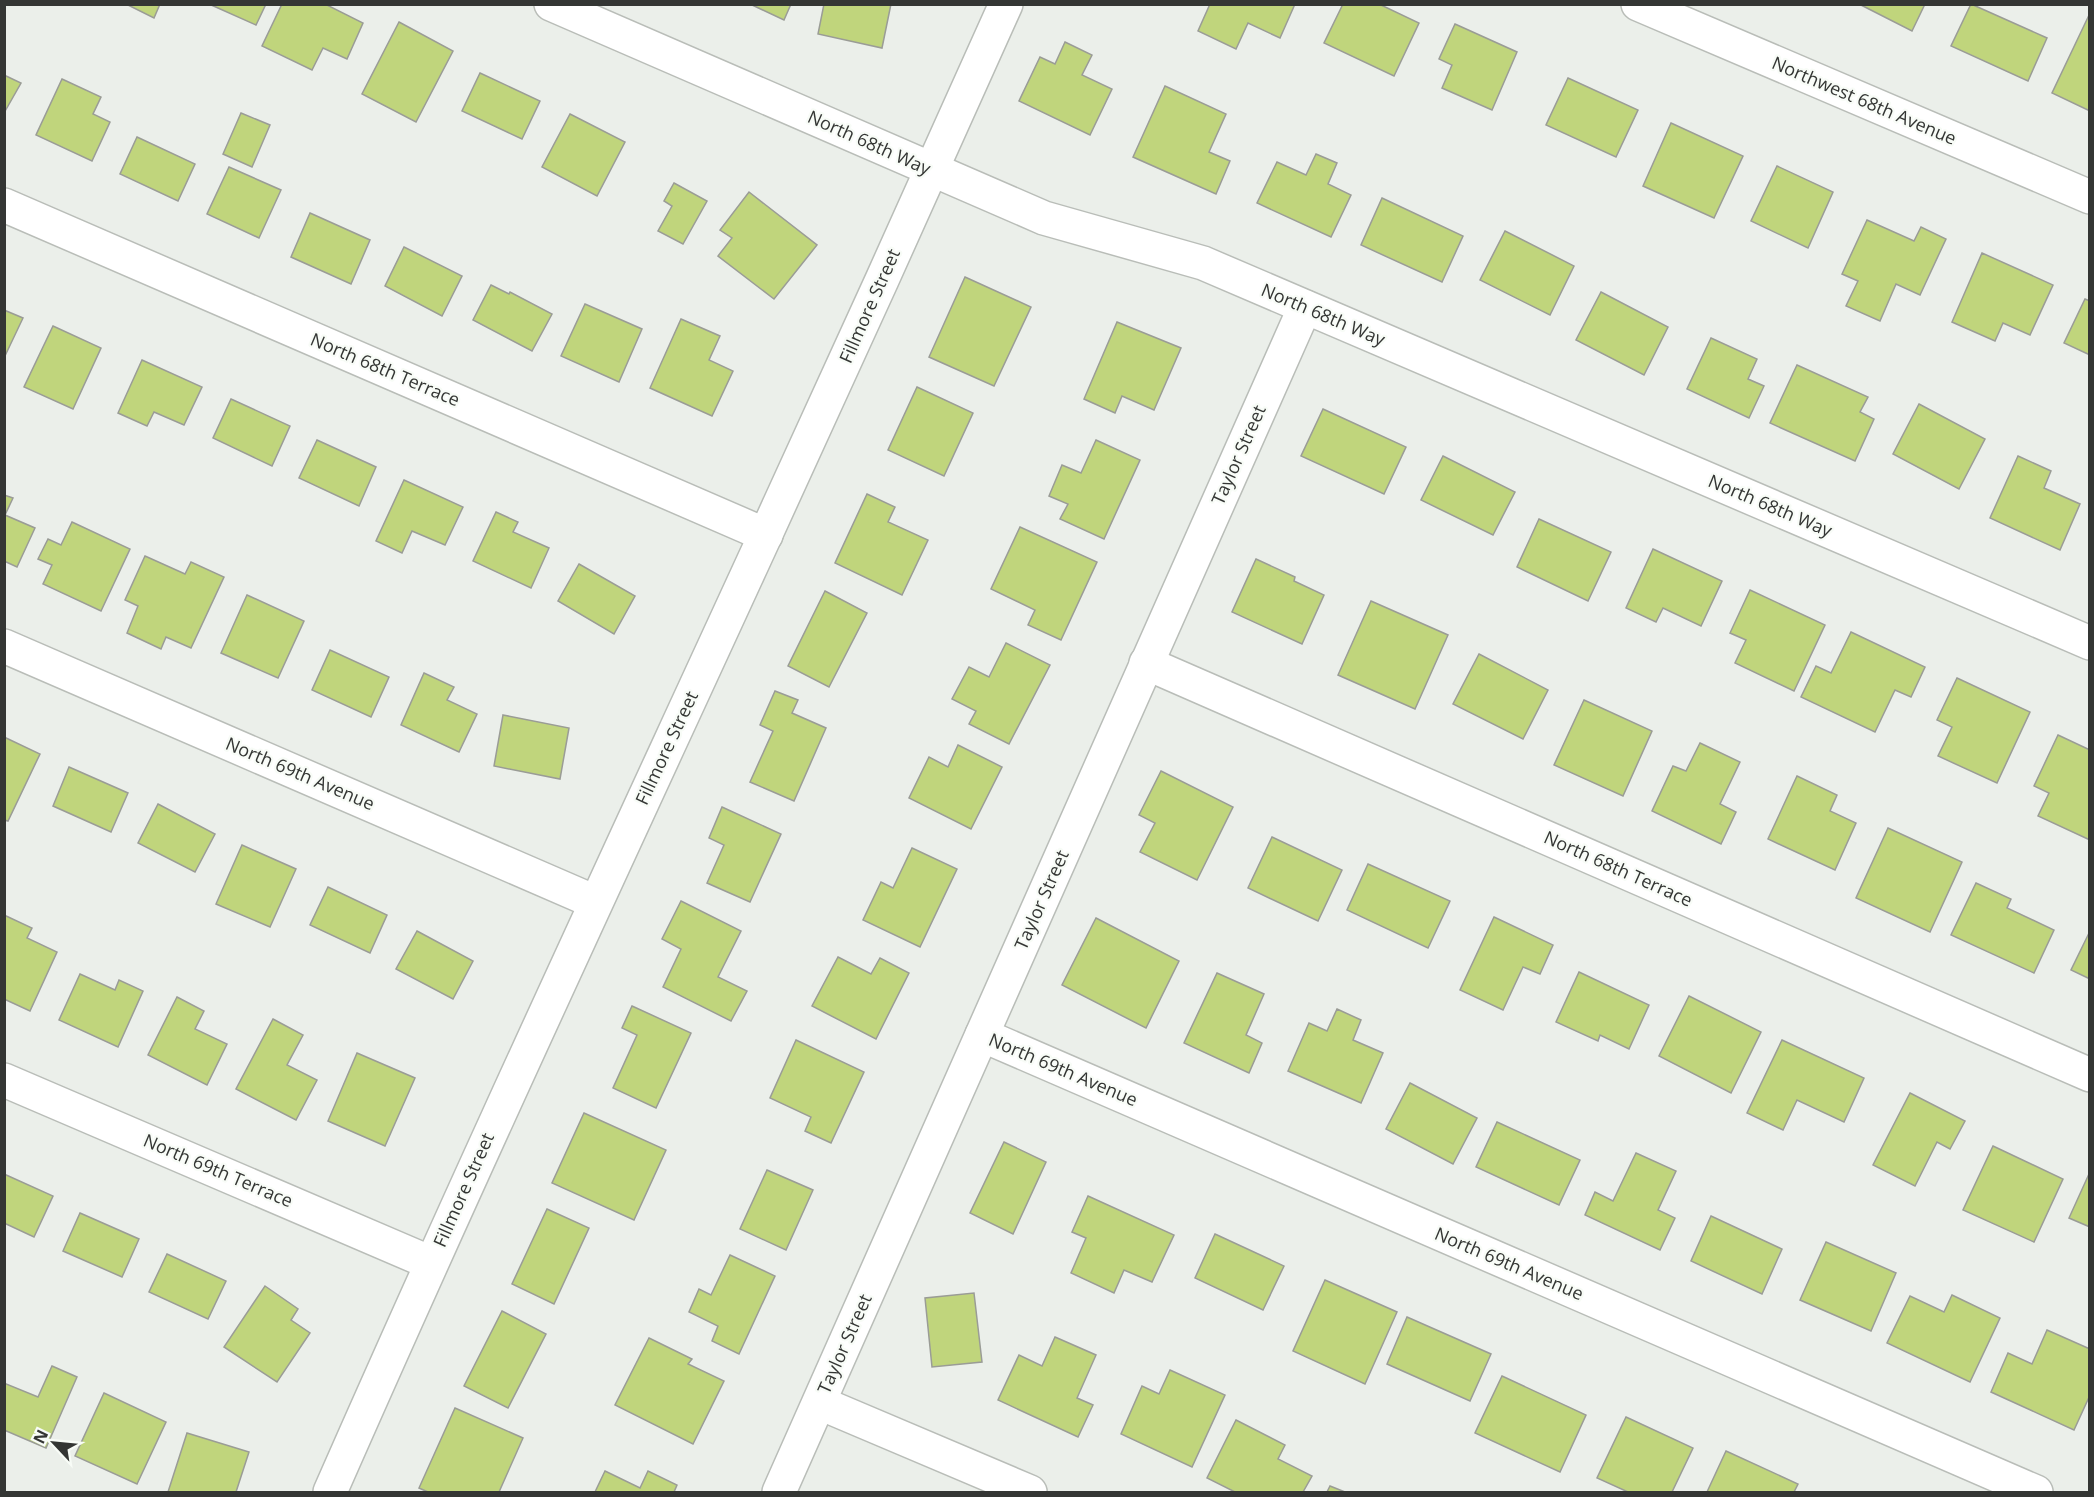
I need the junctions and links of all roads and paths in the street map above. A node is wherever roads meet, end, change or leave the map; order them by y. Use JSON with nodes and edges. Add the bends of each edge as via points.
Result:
{"nodes":[{"id":1,"x":551,"y":4,"type":"edge"},
{"id":2,"x":1006,"y":4,"type":"edge"},
{"id":3,"x":1638,"y":4,"type":"edge"},
{"id":4,"x":931,"y":170,"type":"junction"},
{"id":5,"x":2090,"y":197,"type":"edge"},
{"id":6,"x":4,"y":205,"type":"edge"},
{"id":7,"x":1305,"y":307,"type":"junction"},
{"id":8,"x":766,"y":535,"type":"junction"},
{"id":9,"x":2090,"y":643,"type":"edge"},
{"id":10,"x":4,"y":646,"type":"edge"},
{"id":11,"x":1146,"y":663,"type":"junction"},
{"id":12,"x":595,"y":902,"type":"junction"},
{"id":13,"x":982,"y":1035,"type":"junction"},
{"id":14,"x":2090,"y":1076,"type":"edge"},
{"id":15,"x":4,"y":1080,"type":"edge"},
{"id":16,"x":431,"y":1263,"type":"junction"},
{"id":17,"x":820,"y":1403,"type":"junction"},
{"id":18,"x":330,"y":1492,"type":"edge"},
{"id":19,"x":779,"y":1492,"type":"edge"},
{"id":20,"x":1030,"y":1492,"type":"edge"},
{"id":21,"x":2036,"y":1492,"type":"edge"}],
"edges":[{"from":1,"to":4,"type":"street","name":"North 68th Way"},
{"from":2,"to":4,"type":"street","name":"Fillmore Street"},
{"from":3,"to":5,"type":"street","name":"Northwest 68th Avenue"},
{"from":4,"to":7,"type":"street","name":"North 68th Way","via":[[1044,218],[1203,263]]},
{"from":4,"to":8,"type":"street","name":"Fillmore Street"},
{"from":6,"to":8,"type":"street","name":"North 68th Terrace"},
{"from":7,"to":9,"type":"street","name":"North 68th Way"},
{"from":7,"to":11,"type":"street","name":"Taylor Street"},
{"from":8,"to":12,"type":"street","name":"Fillmore Street"},
{"from":10,"to":12,"type":"street","name":"North 69th Avenue"},
{"from":11,"to":13,"type":"street","name":"Taylor Street"},
{"from":11,"to":14,"type":"street","name":"North 68th Terrace"},
{"from":12,"to":16,"type":"street","name":"Fillmore Street"},
{"from":13,"to":17,"type":"street","name":"Taylor Street"},
{"from":13,"to":21,"type":"street","name":"North 69th Avenue"},
{"from":15,"to":16,"type":"street","name":"North 69th Terrace"},
{"from":16,"to":18,"type":"street","name":"Fillmore Street"},
{"from":17,"to":19,"type":"street","name":"Taylor Street"},
{"from":17,"to":20,"type":"street"}]}
